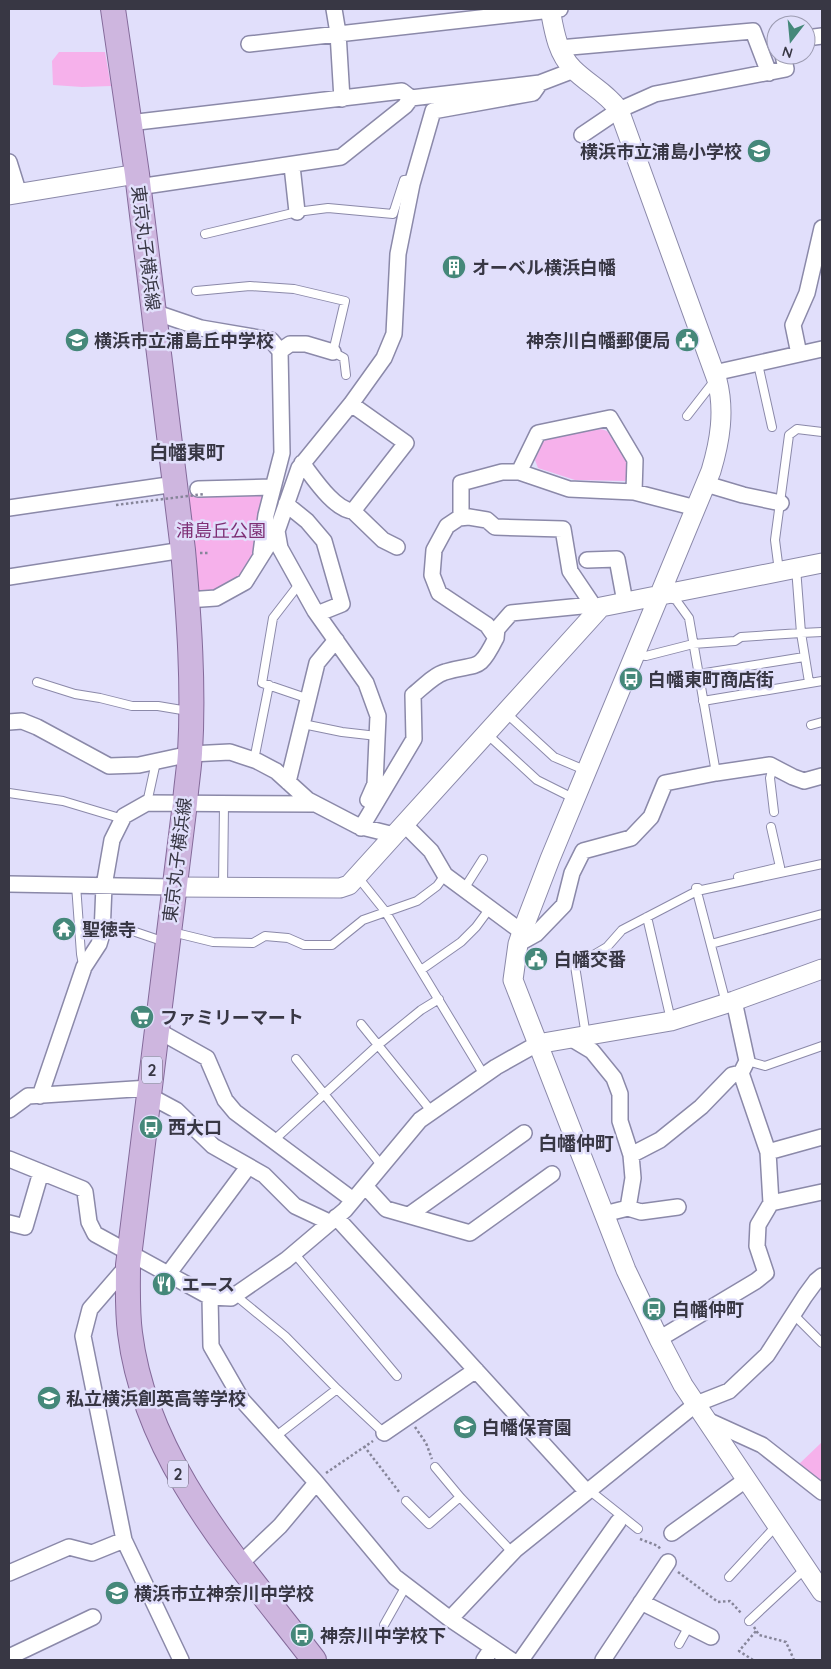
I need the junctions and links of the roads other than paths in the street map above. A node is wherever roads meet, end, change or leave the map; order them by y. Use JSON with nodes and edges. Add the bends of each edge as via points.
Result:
{"nodes":[{"id":1,"x":113,"y":9,"type":"edge"},
{"id":2,"x":334,"y":9,"type":"edge"},
{"id":3,"x":554,"y":9,"type":"edge"},
{"id":4,"x":338,"y":33,"type":"junction"},
{"id":5,"x":250,"y":44,"type":"dead end"},
{"id":6,"x":559,"y":48,"type":"junction"},
{"id":7,"x":785,"y":65,"type":"edge"},
{"id":8,"x":574,"y":70,"type":"junction"},
{"id":9,"x":769,"y":73,"type":"junction"},
{"id":10,"x":540,"y":83,"type":"junction"},
{"id":11,"x":342,"y":98,"type":"junction"},
{"id":12,"x":411,"y":98,"type":"junction"},
{"id":13,"x":619,"y":110,"type":"junction"},
{"id":14,"x":129,"y":123,"type":"junction"},
{"id":15,"x":582,"y":135,"type":"dead end"},
{"id":16,"x":9,"y":162,"type":"edge"},
{"id":17,"x":292,"y":166,"type":"junction"},
{"id":18,"x":414,"y":179,"type":"junction"},
{"id":19,"x":137,"y":180,"type":"junction"},
{"id":20,"x":14,"y":194,"type":"edge"},
{"id":21,"x":297,"y":212,"type":"junction"},
{"id":22,"x":822,"y":228,"type":"edge"},
{"id":23,"x":206,"y":234,"type":"dead end"},
{"id":24,"x":196,"y":291,"type":"dead end"},
{"id":25,"x":154,"y":312,"type":"junction"},
{"id":26,"x":822,"y":349,"type":"edge"},
{"id":27,"x":280,"y":352,"type":"junction"},
{"id":28,"x":333,"y":352,"type":"junction"},
{"id":29,"x":799,"y":354,"type":"junction"},
{"id":30,"x":758,"y":364,"type":"junction"},
{"id":31,"x":346,"y":375,"type":"dead end"},
{"id":32,"x":715,"y":376,"type":"junction"},
{"id":33,"x":351,"y":404,"type":"junction"},
{"id":34,"x":687,"y":416,"type":"dead end"},
{"id":35,"x":772,"y":427,"type":"dead end"},
{"id":36,"x":822,"y":432,"type":"edge"},
{"id":37,"x":302,"y":463,"type":"junction"},
{"id":38,"x":519,"y":472,"type":"junction"},
{"id":39,"x":706,"y":484,"type":"junction"},
{"id":40,"x":272,"y":486,"type":"junction"},
{"id":41,"x":171,"y":490,"type":"junction"},
{"id":42,"x":202,"y":491,"type":"road end"},
{"id":43,"x":634,"y":492,"type":"junction"},
{"id":44,"x":781,"y":503,"type":"junction"},
{"id":45,"x":286,"y":504,"type":"junction"},
{"id":46,"x":9,"y":508,"type":"edge"},
{"id":47,"x":696,"y":508,"type":"junction"},
{"id":48,"x":353,"y":511,"type":"junction"},
{"id":49,"x":462,"y":518,"type":"junction"},
{"id":50,"x":278,"y":531,"type":"junction"},
{"id":51,"x":398,"y":547,"type":"dead end"},
{"id":52,"x":183,"y":550,"type":"junction"},
{"id":53,"x":261,"y":557,"type":"junction"},
{"id":54,"x":587,"y":560,"type":"dead end"},
{"id":55,"x":822,"y":563,"type":"edge"},
{"id":56,"x":788,"y":570,"type":"junction"},
{"id":57,"x":9,"y":577,"type":"edge"},
{"id":58,"x":300,"y":583,"type":"junction"},
{"id":59,"x":660,"y":595,"type":"junction"},
{"id":60,"x":187,"y":600,"type":"junction"},
{"id":61,"x":625,"y":602,"type":"junction"},
{"id":62,"x":595,"y":608,"type":"junction"},
{"id":63,"x":317,"y":614,"type":"junction"},
{"id":64,"x":822,"y":632,"type":"edge"},
{"id":65,"x":801,"y":633,"type":"junction"},
{"id":66,"x":496,"y":638,"type":"junction"},
{"id":67,"x":336,"y":640,"type":"junction"},
{"id":68,"x":693,"y":644,"type":"junction"},
{"id":69,"x":635,"y":655,"type":"junction"},
{"id":70,"x":804,"y":657,"type":"junction"},
{"id":71,"x":699,"y":674,"type":"junction"},
{"id":72,"x":822,"y":680,"type":"edge"},
{"id":73,"x":37,"y":682,"type":"dead end"},
{"id":74,"x":809,"y":682,"type":"junction"},
{"id":75,"x":269,"y":685,"type":"junction"},
{"id":76,"x":309,"y":699,"type":"junction"},
{"id":77,"x":703,"y":701,"type":"junction"},
{"id":78,"x":190,"y":711,"type":"junction"},
{"id":79,"x":505,"y":713,"type":"junction"},
{"id":80,"x":9,"y":722,"type":"edge"},
{"id":81,"x":822,"y":722,"type":"edge"},
{"id":82,"x":303,"y":724,"type":"junction"},
{"id":83,"x":811,"y":725,"type":"dead end"},
{"id":84,"x":486,"y":734,"type":"junction"},
{"id":85,"x":377,"y":736,"type":"junction"},
{"id":86,"x":190,"y":754,"type":"junction"},
{"id":87,"x":254,"y":760,"type":"junction"},
{"id":88,"x":156,"y":762,"type":"junction"},
{"id":89,"x":773,"y":767,"type":"junction"},
{"id":90,"x":587,"y":771,"type":"junction"},
{"id":91,"x":716,"y":773,"type":"junction"},
{"id":92,"x":822,"y":776,"type":"edge"},
{"id":93,"x":288,"y":782,"type":"junction"},
{"id":94,"x":9,"y":793,"type":"edge"},
{"id":95,"x":575,"y":799,"type":"junction"},
{"id":96,"x":147,"y":803,"type":"junction"},
{"id":97,"x":185,"y":803,"type":"junction"},
{"id":98,"x":224,"y":804,"type":"junction"},
{"id":99,"x":316,"y":804,"type":"junction"},
{"id":100,"x":774,"y":812,"type":"dead end"},
{"id":101,"x":123,"y":819,"type":"junction"},
{"id":102,"x":359,"y":827,"type":"junction"},
{"id":103,"x":771,"y":827,"type":"dead end"},
{"id":104,"x":399,"y":830,"type":"junction"},
{"id":105,"x":483,"y":859,"type":"dead end"},
{"id":106,"x":822,"y":864,"type":"edge"},
{"id":107,"x":445,"y":875,"type":"junction"},
{"id":108,"x":357,"y":876,"type":"junction"},
{"id":109,"x":9,"y":884,"type":"edge"},
{"id":110,"x":76,"y":885,"type":"junction"},
{"id":111,"x":104,"y":886,"type":"junction"},
{"id":112,"x":174,"y":887,"type":"junction"},
{"id":113,"x":223,"y":888,"type":"junction"},
{"id":114,"x":464,"y":889,"type":"junction"},
{"id":115,"x":697,"y":891,"type":"junction"},
{"id":116,"x":490,"y":908,"type":"junction"},
{"id":117,"x":385,"y":911,"type":"junction"},
{"id":118,"x":822,"y":914,"type":"edge"},
{"id":119,"x":646,"y":917,"type":"junction"},
{"id":120,"x":103,"y":921,"type":"junction"},
{"id":121,"x":168,"y":937,"type":"junction"},
{"id":122,"x":520,"y":938,"type":"junction"},
{"id":123,"x":711,"y":944,"type":"junction"},
{"id":124,"x":84,"y":967,"type":"junction"},
{"id":125,"x":822,"y":969,"type":"edge"},
{"id":126,"x":421,"y":970,"type":"junction"},
{"id":127,"x":439,"y":998,"type":"junction"},
{"id":128,"x":730,"y":1002,"type":"junction"},
{"id":129,"x":671,"y":1021,"type":"junction"},
{"id":130,"x":361,"y":1024,"type":"dead end"},
{"id":131,"x":157,"y":1030,"type":"junction"},
{"id":132,"x":579,"y":1038,"type":"junction"},
{"id":133,"x":538,"y":1044,"type":"junction"},
{"id":134,"x":378,"y":1045,"type":"junction"},
{"id":135,"x":822,"y":1046,"type":"edge"},
{"id":136,"x":296,"y":1059,"type":"dead end"},
{"id":137,"x":744,"y":1067,"type":"junction"},
{"id":138,"x":484,"y":1075,"type":"junction"},
{"id":139,"x":149,"y":1091,"type":"junction"},
{"id":140,"x":324,"y":1094,"type":"junction"},
{"id":141,"x":40,"y":1096,"type":"junction"},
{"id":142,"x":12,"y":1103,"type":"edge"},
{"id":143,"x":432,"y":1112,"type":"junction"},
{"id":144,"x":524,"y":1133,"type":"dead end"},
{"id":145,"x":822,"y":1137,"type":"edge"},
{"id":146,"x":273,"y":1141,"type":"junction"},
{"id":147,"x":768,"y":1152,"type":"junction"},
{"id":148,"x":631,"y":1154,"type":"junction"},
{"id":149,"x":9,"y":1159,"type":"edge"},
{"id":150,"x":382,"y":1166,"type":"junction"},
{"id":151,"x":248,"y":1167,"type":"junction"},
{"id":152,"x":41,"y":1172,"type":"junction"},
{"id":153,"x":552,"y":1174,"type":"dead end"},
{"id":154,"x":365,"y":1186,"type":"junction"},
{"id":155,"x":822,"y":1192,"type":"edge"},
{"id":156,"x":353,"y":1200,"type":"junction"},
{"id":157,"x":771,"y":1203,"type":"junction"},
{"id":158,"x":678,"y":1207,"type":"dead end"},
{"id":159,"x":628,"y":1208,"type":"junction"},
{"id":160,"x":604,"y":1214,"type":"junction"},
{"id":161,"x":409,"y":1215,"type":"junction"},
{"id":162,"x":333,"y":1220,"type":"junction"},
{"id":163,"x":9,"y":1223,"type":"edge"},
{"id":164,"x":294,"y":1253,"type":"junction"},
{"id":165,"x":128,"y":1259,"type":"junction"},
{"id":166,"x":169,"y":1273,"type":"junction"},
{"id":167,"x":822,"y":1276,"type":"edge"},
{"id":168,"x":817,"y":1294,"type":"edge"},
{"id":169,"x":235,"y":1295,"type":"junction"},
{"id":170,"x":210,"y":1297,"type":"junction"},
{"id":171,"x":793,"y":1314,"type":"junction"},
{"id":172,"x":659,"y":1339,"type":"junction"},
{"id":173,"x":822,"y":1343,"type":"edge"},
{"id":174,"x":476,"y":1370,"type":"junction"},
{"id":175,"x":397,"y":1376,"type":"dead end"},
{"id":176,"x":337,"y":1389,"type":"junction"},
{"id":177,"x":696,"y":1404,"type":"junction"},
{"id":178,"x":707,"y":1420,"type":"junction"},
{"id":179,"x":384,"y":1433,"type":"joint"},
{"id":180,"x":275,"y":1437,"type":"junction"},
{"id":181,"x":435,"y":1467,"type":"road end"},
{"id":182,"x":747,"y":1479,"type":"junction"},
{"id":183,"x":315,"y":1482,"type":"junction"},
{"id":184,"x":588,"y":1491,"type":"junction"},
{"id":185,"x":822,"y":1492,"type":"edge"},
{"id":186,"x":460,"y":1497,"type":"junction"},
{"id":187,"x":406,"y":1501,"type":"road end"},
{"id":188,"x":618,"y":1522,"type":"dead end"},
{"id":189,"x":778,"y":1525,"type":"junction"},
{"id":190,"x":638,"y":1529,"type":"dead end"},
{"id":191,"x":672,"y":1533,"type":"dead end"},
{"id":192,"x":124,"y":1540,"type":"junction"},
{"id":193,"x":512,"y":1552,"type":"junction"},
{"id":194,"x":668,"y":1562,"type":"road end"},
{"id":195,"x":240,"y":1564,"type":"junction"},
{"id":196,"x":806,"y":1568,"type":"junction"},
{"id":197,"x":9,"y":1573,"type":"edge"},
{"id":198,"x":729,"y":1577,"type":"dead end"},
{"id":199,"x":406,"y":1586,"type":"junction"},
{"id":200,"x":822,"y":1592,"type":"edge"},
{"id":201,"x":642,"y":1602,"type":"junction"},
{"id":202,"x":93,"y":1617,"type":"dead end"},
{"id":203,"x":450,"y":1618,"type":"junction"},
{"id":204,"x":749,"y":1621,"type":"road end"},
{"id":205,"x":384,"y":1625,"type":"dead end"},
{"id":206,"x":689,"y":1626,"type":"junction"},
{"id":207,"x":711,"y":1637,"type":"dead end"},
{"id":208,"x":679,"y":1644,"type":"dead end"},
{"id":209,"x":488,"y":1654,"type":"edge"},
{"id":210,"x":9,"y":1657,"type":"edge"},
{"id":211,"x":181,"y":1660,"type":"edge"},
{"id":212,"x":314,"y":1660,"type":"edge"},
{"id":213,"x":511,"y":1660,"type":"edge"},
{"id":214,"x":521,"y":1660,"type":"edge"},
{"id":215,"x":603,"y":1660,"type":"edge"}],
"edges":[{"from":1,"to":14,"type":"main road","name":"東京丸子横浜線","number":"2"},
{"from":2,"to":4,"type":"street"},
{"from":3,"to":4,"type":"street"},
{"from":3,"to":6,"type":"street","via":[[554,30]]},
{"from":4,"to":5,"type":"street"},
{"from":4,"to":11,"type":"street"},
{"from":6,"to":8,"type":"street"},
{"from":6,"to":9,"type":"street","via":[[753,31]]},
{"from":7,"to":9,"type":"street","via":[[786,69]]},
{"from":8,"to":10,"type":"street"},
{"from":8,"to":13,"type":"street"},
{"from":9,"to":13,"type":"street","via":[[656,94]]},
{"from":10,"to":12,"type":"street"},
{"from":10,"to":18,"type":"street","via":[[533,93],[433,111]]},
{"from":11,"to":12,"type":"street","via":[[402,91]]},
{"from":11,"to":14,"type":"street"},
{"from":12,"to":17,"type":"street","via":[[341,157]]},
{"from":13,"to":15,"type":"street"},
{"from":13,"to":32,"type":"street"},
{"from":14,"to":19,"type":"main road","name":"東京丸子横浜線","number":"2"},
{"from":16,"to":20,"type":"street"},
{"from":17,"to":19,"type":"street"},
{"from":17,"to":21,"type":"street"},
{"from":18,"to":21,"type":"lane","via":[[404,180],[393,214],[328,208]]},
{"from":18,"to":33,"type":"street","via":[[398,254],[394,334],[384,358]]},
{"from":19,"to":20,"type":"street"},
{"from":19,"to":25,"type":"main road","name":"東京丸子横浜線","number":"2"},
{"from":21,"to":23,"type":"lane"},
{"from":22,"to":29,"type":"street","via":[[807,293],[793,324]]},
{"from":24,"to":28,"type":"lane","via":[[250,286],[294,289],[344,301]]},
{"from":25,"to":27,"type":"street","via":[[201,328],[271,340]]},
{"from":25,"to":41,"type":"main road","name":"東京丸子横浜線","number":"2"},
{"from":26,"to":29,"type":"street"},
{"from":27,"to":28,"type":"street","via":[[290,344],[306,344]]},
{"from":27,"to":40,"type":"street","via":[[282,453]]},
{"from":28,"to":31,"type":"lane","via":[[344,358]]},
{"from":29,"to":30,"type":"street"},
{"from":30,"to":32,"type":"street"},
{"from":30,"to":35,"type":"lane"},
{"from":32,"to":34,"type":"lane"},
{"from":32,"to":39,"type":"street","via":[[721,427]]},
{"from":33,"to":37,"type":"street"},
{"from":33,"to":48,"type":"street","via":[[406,443]]},
{"from":36,"to":44,"type":"lane","via":[[797,429],[789,435]]},
{"from":37,"to":45,"type":"street"},
{"from":37,"to":48,"type":"street","via":[[327,495],[348,511]]},
{"from":38,"to":43,"type":"street","via":[[569,489]]},
{"from":38,"to":43,"type":"street","via":[[538,433],[610,418],[635,460]]},
{"from":38,"to":49,"type":"street","via":[[502,472],[461,483]]},
{"from":39,"to":44,"type":"street"},
{"from":39,"to":47,"type":"street"},
{"from":40,"to":42,"type":"street"},
{"from":40,"to":53,"type":"street"},
{"from":41,"to":46,"type":"street"},
{"from":41,"to":52,"type":"main road","name":"東京丸子横浜線","number":"2"},
{"from":43,"to":47,"type":"street"},
{"from":44,"to":56,"type":"lane","via":[[775,540]]},
{"from":45,"to":50,"type":"street"},
{"from":45,"to":63,"type":"street","via":[[324,541],[342,604]]},
{"from":47,"to":59,"type":"street"},
{"from":48,"to":51,"type":"street","via":[[383,540]]},
{"from":49,"to":62,"type":"street","via":[[487,520],[496,527],[562,529],[570,571]]},
{"from":49,"to":66,"type":"street","via":[[447,526],[436,545],[432,575],[439,593],[487,625]]},
{"from":50,"to":53,"type":"street"},
{"from":50,"to":58,"type":"street","via":[[280,548]]},
{"from":52,"to":57,"type":"street"},
{"from":52,"to":60,"type":"main road","name":"東京丸子横浜線","number":"2"},
{"from":53,"to":60,"type":"street","via":[[245,582],[216,598]]},
{"from":54,"to":61,"type":"street","via":[[617,559]]},
{"from":55,"to":56,"type":"street"},
{"from":56,"to":59,"type":"street"},
{"from":56,"to":65,"type":"lane"},
{"from":58,"to":63,"type":"street"},
{"from":58,"to":75,"type":"lane","via":[[273,618],[262,683]]},
{"from":59,"to":61,"type":"street"},
{"from":59,"to":68,"type":"lane","via":[[676,600],[689,618]]},
{"from":59,"to":69,"type":"street"},
{"from":60,"to":78,"type":"main road","name":"東京丸子横浜線","number":"2"},
{"from":61,"to":62,"type":"street"},
{"from":62,"to":66,"type":"street","via":[[510,613],[497,629]]},
{"from":62,"to":79,"type":"street"},
{"from":63,"to":67,"type":"street"},
{"from":64,"to":65,"type":"lane"},
{"from":65,"to":68,"type":"lane"},
{"from":65,"to":70,"type":"lane"},
{"from":66,"to":102,"type":"street","via":[[486,658],[475,666],[443,672],[413,695],[414,739]]},
{"from":67,"to":76,"type":"street","via":[[317,663]]},
{"from":67,"to":85,"type":"street","via":[[366,683],[378,716]]},
{"from":68,"to":69,"type":"lane","via":[[646,656]]},
{"from":68,"to":71,"type":"lane"},
{"from":69,"to":90,"type":"street"},
{"from":70,"to":71,"type":"lane"},
{"from":70,"to":74,"type":"lane"},
{"from":71,"to":77,"type":"lane"},
{"from":72,"to":74,"type":"lane"},
{"from":73,"to":78,"type":"lane","via":[[132,706]]},
{"from":74,"to":77,"type":"lane"},
{"from":75,"to":76,"type":"lane"},
{"from":75,"to":87,"type":"lane"},
{"from":76,"to":82,"type":"street"},
{"from":77,"to":91,"type":"lane"},
{"from":78,"to":86,"type":"main road","name":"東京丸子横浜線","number":"2"},
{"from":79,"to":84,"type":"street"},
{"from":79,"to":90,"type":"lane","via":[[554,757]]},
{"from":80,"to":88,"type":"street","via":[[22,721],[37,727],[109,766]]},
{"from":81,"to":83,"type":"lane"},
{"from":82,"to":85,"type":"lane"},
{"from":82,"to":93,"type":"street"},
{"from":84,"to":95,"type":"lane","via":[[537,780]]},
{"from":84,"to":104,"type":"street"},
{"from":85,"to":102,"type":"street","via":[[375,784]]},
{"from":86,"to":87,"type":"street","via":[[230,752]]},
{"from":86,"to":88,"type":"street"},
{"from":86,"to":97,"type":"main road","name":"東京丸子横浜線","number":"2"},
{"from":87,"to":93,"type":"street","via":[[276,771]]},
{"from":88,"to":96,"type":"lane"},
{"from":89,"to":91,"type":"street"},
{"from":89,"to":92,"type":"street","via":[[804,781]]},
{"from":89,"to":100,"type":"lane","via":[[770,778]]},
{"from":90,"to":95,"type":"street"},
{"from":91,"to":122,"type":"street","via":[[665,783],[651,817],[631,838],[583,851],[572,872],[564,905],[536,934]]},
{"from":93,"to":99,"type":"street"},
{"from":94,"to":101,"type":"lane","via":[[63,801]]},
{"from":95,"to":122,"type":"street"},
{"from":96,"to":97,"type":"street"},
{"from":96,"to":101,"type":"street"},
{"from":97,"to":98,"type":"street"},
{"from":97,"to":112,"type":"main road","name":"東京丸子横浜線","number":"2"},
{"from":98,"to":99,"type":"street"},
{"from":98,"to":113,"type":"lane"},
{"from":99,"to":102,"type":"street"},
{"from":101,"to":111,"type":"street","via":[[112,840]]},
{"from":102,"to":104,"type":"street"},
{"from":103,"to":115,"type":"lane","via":[[780,867],[696,888]]},
{"from":104,"to":107,"type":"street","via":[[431,851]]},
{"from":104,"to":108,"type":"street"},
{"from":105,"to":114,"type":"lane"},
{"from":106,"to":115,"type":"lane"},
{"from":107,"to":114,"type":"street"},
{"from":107,"to":117,"type":"lane","via":[[437,886],[417,901]]},
{"from":108,"to":113,"type":"street","via":[[349,885],[340,888]]},
{"from":108,"to":117,"type":"lane"},
{"from":109,"to":110,"type":"street"},
{"from":110,"to":111,"type":"street"},
{"from":110,"to":124,"type":"lane"},
{"from":111,"to":112,"type":"street"},
{"from":111,"to":120,"type":"street"},
{"from":112,"to":113,"type":"street"},
{"from":112,"to":121,"type":"main road","name":"東京丸子横浜線","number":"2"},
{"from":114,"to":116,"type":"street"},
{"from":115,"to":119,"type":"lane"},
{"from":115,"to":123,"type":"lane"},
{"from":116,"to":122,"type":"street"},
{"from":116,"to":126,"type":"lane","via":[[461,942]]},
{"from":117,"to":121,"type":"lane","via":[[363,920],[332,945],[304,945],[288,938],[265,936],[253,943]]},
{"from":117,"to":126,"type":"lane"},
{"from":118,"to":123,"type":"lane"},
{"from":119,"to":129,"type":"lane"},
{"from":119,"to":132,"type":"lane","via":[[622,930],[607,947],[575,966]]},
{"from":120,"to":121,"type":"lane"},
{"from":120,"to":124,"type":"street","via":[[99,944]]},
{"from":121,"to":131,"type":"main road","name":"東京丸子横浜線","number":"2"},
{"from":122,"to":133,"type":"street","via":[[513,980]]},
{"from":123,"to":128,"type":"lane"},
{"from":124,"to":141,"type":"street"},
{"from":125,"to":128,"type":"street"},
{"from":126,"to":127,"type":"lane"},
{"from":127,"to":134,"type":"lane"},
{"from":127,"to":138,"type":"lane"},
{"from":128,"to":129,"type":"street"},
{"from":128,"to":137,"type":"street"},
{"from":129,"to":132,"type":"street"},
{"from":130,"to":134,"type":"lane"},
{"from":131,"to":139,"type":"main road","name":"東京丸子横浜線","number":"2"},
{"from":131,"to":146,"type":"street","via":[[207,1058],[225,1100],[235,1112]]},
{"from":132,"to":133,"type":"street"},
{"from":132,"to":148,"type":"street","via":[[614,1078],[620,1094],[620,1121]]},
{"from":133,"to":138,"type":"street"},
{"from":133,"to":160,"type":"street"},
{"from":134,"to":140,"type":"lane"},
{"from":134,"to":143,"type":"lane"},
{"from":135,"to":137,"type":"lane","via":[[765,1066]]},
{"from":136,"to":140,"type":"lane"},
{"from":137,"to":147,"type":"street"},
{"from":137,"to":148,"type":"street","via":[[660,1140]]},
{"from":138,"to":143,"type":"street"},
{"from":139,"to":141,"type":"street"},
{"from":139,"to":151,"type":"street","via":[[176,1110],[213,1146]]},
{"from":139,"to":165,"type":"main road","name":"東京丸子横浜線","number":"2"},
{"from":140,"to":146,"type":"lane"},
{"from":140,"to":150,"type":"lane"},
{"from":141,"to":142,"type":"street","via":[[28,1096]]},
{"from":143,"to":150,"type":"street","via":[[420,1120]]},
{"from":144,"to":161,"type":"street"},
{"from":145,"to":147,"type":"street"},
{"from":146,"to":156,"type":"street"},
{"from":147,"to":157,"type":"street"},
{"from":148,"to":159,"type":"street","via":[[633,1178]]},
{"from":149,"to":152,"type":"street"},
{"from":150,"to":154,"type":"street"},
{"from":151,"to":162,"type":"street","via":[[264,1176],[295,1206]]},
{"from":151,"to":166,"type":"street"},
{"from":152,"to":163,"type":"street","via":[[25,1227]]},
{"from":152,"to":165,"type":"street","via":[[83,1189],[89,1222],[95,1234]]},
{"from":153,"to":161,"type":"street","via":[[470,1233]]},
{"from":154,"to":156,"type":"street"},
{"from":154,"to":161,"type":"street","via":[[386,1209]]},
{"from":155,"to":157,"type":"street"},
{"from":156,"to":162,"type":"street"},
{"from":157,"to":172,"type":"street","via":[[758,1224],[757,1246],[766,1273]]},
{"from":158,"to":159,"type":"street","via":[[641,1212]]},
{"from":159,"to":160,"type":"street"},
{"from":160,"to":172,"type":"street"},
{"from":162,"to":164,"type":"street"},
{"from":162,"to":174,"type":"street"},
{"from":164,"to":169,"type":"street"},
{"from":164,"to":175,"type":"lane"},
{"from":165,"to":166,"type":"street"},
{"from":165,"to":192,"type":"street","via":[[90,1310],[83,1336]]},
{"from":165,"to":195,"type":"main road","name":"東京丸子横浜線","number":"2","via":[[130,1334],[139,1379],[152,1418],[175,1469]]},
{"from":166,"to":170,"type":"street"},
{"from":167,"to":168,"type":"street","via":[[816,1281]]},
{"from":168,"to":171,"type":"street","via":[[805,1296]]},
{"from":169,"to":170,"type":"street","via":[[231,1298]]},
{"from":169,"to":176,"type":"lane","via":[[285,1336]]},
{"from":170,"to":180,"type":"street","via":[[211,1346],[242,1400]]},
{"from":171,"to":173,"type":"lane"},
{"from":171,"to":177,"type":"street","via":[[767,1355],[729,1391]]},
{"from":172,"to":177,"type":"street"},
{"from":174,"to":179,"type":"street"},
{"from":174,"to":184,"type":"street"},
{"from":176,"to":179,"type":"lane"},
{"from":176,"to":180,"type":"lane"},
{"from":177,"to":178,"type":"street"},
{"from":177,"to":184,"type":"street"},
{"from":178,"to":182,"type":"street"},
{"from":178,"to":185,"type":"street","via":[[762,1445]]},
{"from":180,"to":183,"type":"street"},
{"from":181,"to":186,"type":"lane"},
{"from":182,"to":189,"type":"street"},
{"from":182,"to":191,"type":"street"},
{"from":183,"to":195,"type":"street","via":[[280,1526]]},
{"from":183,"to":199,"type":"street"},
{"from":184,"to":190,"type":"lane"},
{"from":184,"to":193,"type":"street"},
{"from":186,"to":187,"type":"lane","via":[[429,1524]]},
{"from":186,"to":193,"type":"lane"},
{"from":188,"to":214,"type":"street"},
{"from":189,"to":196,"type":"street"},
{"from":189,"to":198,"type":"lane"},
{"from":192,"to":197,"type":"street","via":[[92,1553],[69,1547]]},
{"from":192,"to":211,"type":"street"},
{"from":193,"to":203,"type":"street"},
{"from":194,"to":201,"type":"street"},
{"from":195,"to":212,"type":"main road","name":"東京丸子横浜線","number":"2"},
{"from":196,"to":200,"type":"street"},
{"from":196,"to":204,"type":"lane"},
{"from":199,"to":203,"type":"street"},
{"from":199,"to":205,"type":"lane"},
{"from":201,"to":206,"type":"street"},
{"from":201,"to":215,"type":"street"},
{"from":202,"to":210,"type":"street"},
{"from":203,"to":209,"type":"street"},
{"from":206,"to":207,"type":"street"},
{"from":206,"to":208,"type":"lane"},
{"from":209,"to":213,"type":"street"}]}
